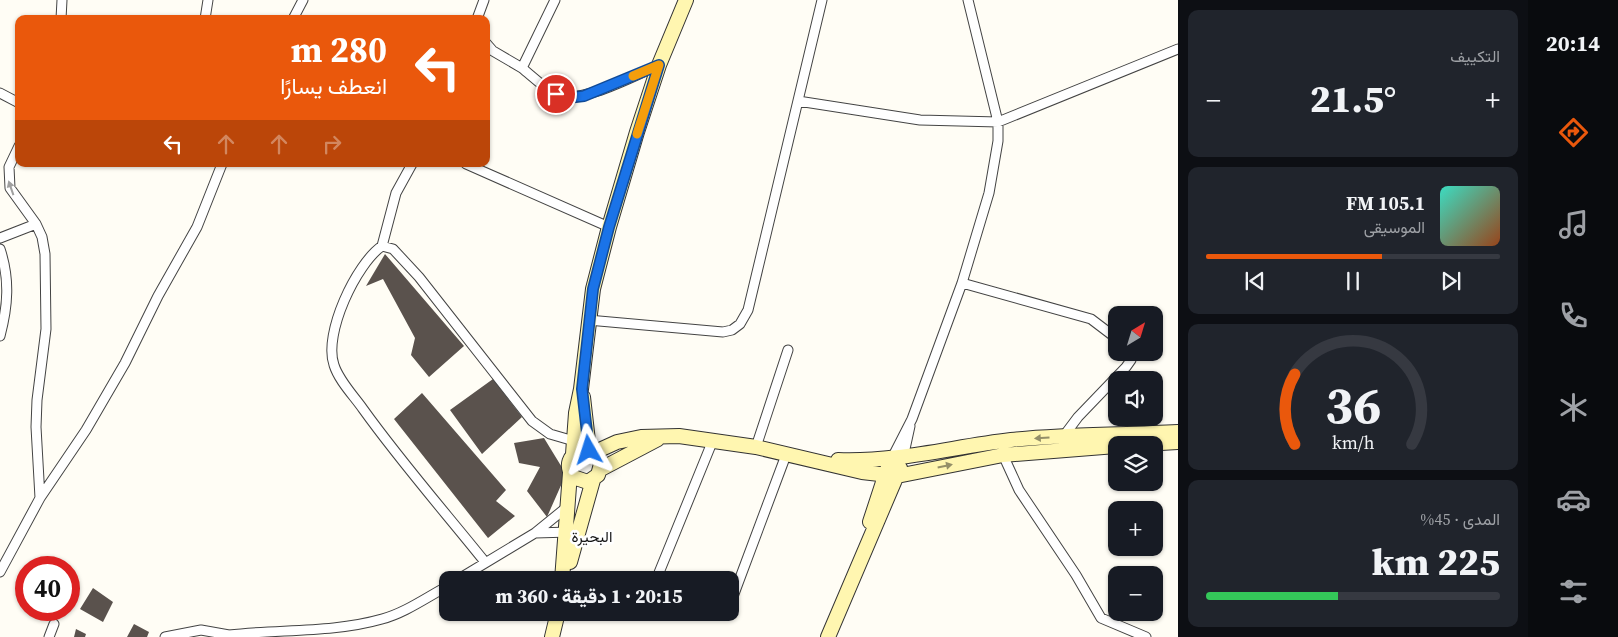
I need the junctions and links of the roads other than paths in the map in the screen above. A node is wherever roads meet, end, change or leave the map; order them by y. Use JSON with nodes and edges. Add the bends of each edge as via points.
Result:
{"nodes":[{"id":1,"x":62,"y":0,"type":"edge"},
{"id":2,"x":208,"y":0,"type":"edge"},
{"id":3,"x":303,"y":0,"type":"edge"},
{"id":4,"x":484,"y":0,"type":"edge"},
{"id":5,"x":555,"y":0,"type":"edge"},
{"id":6,"x":686,"y":0,"type":"edge"},
{"id":7,"x":822,"y":0,"type":"edge"},
{"id":8,"x":968,"y":0,"type":"edge"},
{"id":9,"x":60,"y":15,"type":"edge"},
{"id":10,"x":206,"y":15,"type":"edge"},
{"id":11,"x":295,"y":15,"type":"edge"},
{"id":12,"x":478,"y":15,"type":"edge"},
{"id":13,"x":490,"y":48,"type":"edge"},
{"id":14,"x":1176,"y":53,"type":"edge"},
{"id":15,"x":659,"y":65,"type":"junction"},
{"id":16,"x":522,"y":68,"type":"junction"},
{"id":17,"x":0,"y":93,"type":"edge"},
{"id":18,"x":15,"y":101,"type":"edge"},
{"id":19,"x":798,"y":101,"type":"junction"},
{"id":20,"x":998,"y":122,"type":"junction"},
{"id":21,"x":15,"y":154,"type":"edge"},
{"id":22,"x":221,"y":167,"type":"edge"},
{"id":23,"x":410,"y":167,"type":"edge"},
{"id":24,"x":473,"y":167,"type":"edge"},
{"id":25,"x":36,"y":224,"type":"junction"},
{"id":26,"x":609,"y":227,"type":"junction"},
{"id":27,"x":0,"y":238,"type":"edge"},
{"id":28,"x":382,"y":246,"type":"junction"},
{"id":29,"x":0,"y":250,"type":"edge"},
{"id":30,"x":962,"y":284,"type":"junction"},
{"id":31,"x":588,"y":320,"type":"junction"},
{"id":32,"x":1108,"y":332,"type":"edge"},
{"id":33,"x":0,"y":336,"type":"edge"},
{"id":34,"x":788,"y":350,"type":"dead end"},
{"id":35,"x":1130,"y":361,"type":"edge"},
{"id":36,"x":582,"y":389,"type":"junction"},
{"id":37,"x":1178,"y":432,"type":"edge"},
{"id":38,"x":661,"y":437,"type":"junction"},
{"id":39,"x":1063,"y":437,"type":"junction"},
{"id":40,"x":713,"y":440,"type":"junction"},
{"id":41,"x":1178,"y":442,"type":"edge"},
{"id":42,"x":1163,"y":443,"type":"edge"},
{"id":43,"x":1108,"y":447,"type":"edge"},
{"id":44,"x":574,"y":448,"type":"junction"},
{"id":45,"x":756,"y":448,"type":"junction"},
{"id":46,"x":592,"y":451,"type":"junction"},
{"id":47,"x":1003,"y":454,"type":"junction"},
{"id":48,"x":786,"y":455,"type":"junction"},
{"id":49,"x":808,"y":459,"type":"junction"},
{"id":50,"x":897,"y":459,"type":"junction"},
{"id":51,"x":570,"y":473,"type":"junction"},
{"id":52,"x":597,"y":474,"type":"junction"},
{"id":53,"x":891,"y":475,"type":"junction"},
{"id":54,"x":40,"y":498,"type":"junction"},
{"id":55,"x":567,"y":507,"type":"junction"},
{"id":56,"x":571,"y":532,"type":"junction"},
{"id":57,"x":535,"y":533,"type":"junction"},
{"id":58,"x":485,"y":562,"type":"junction"},
{"id":59,"x":471,"y":571,"type":"edge"},
{"id":60,"x":565,"y":571,"type":"edge"},
{"id":61,"x":660,"y":571,"type":"edge"},
{"id":62,"x":0,"y":572,"type":"edge"},
{"id":63,"x":739,"y":581,"type":"edge"},
{"id":64,"x":439,"y":591,"type":"edge"},
{"id":65,"x":556,"y":621,"type":"edge"},
{"id":66,"x":54,"y":624,"type":"dead end"},
{"id":67,"x":228,"y":636,"type":"edge"},
{"id":68,"x":48,"y":637,"type":"edge"},
{"id":69,"x":165,"y":637,"type":"edge"},
{"id":70,"x":552,"y":637,"type":"edge"},
{"id":71,"x":828,"y":637,"type":"edge"},
{"id":72,"x":1146,"y":637,"type":"edge"}],
"edges":[{"from":1,"to":9,"type":"street"},
{"from":2,"to":10,"type":"street"},
{"from":3,"to":11,"type":"street"},
{"from":4,"to":12,"type":"street"},
{"from":5,"to":16,"type":"street"},
{"from":6,"to":15,"type":"street"},
{"from":7,"to":19,"type":"street"},
{"from":8,"to":20,"type":"street"},
{"from":13,"to":16,"type":"street"},
{"from":14,"to":20,"type":"street"},
{"from":15,"to":16,"type":"street","via":[[575,98],[556,94]]},
{"from":15,"to":26,"type":"street"},
{"from":17,"to":18,"type":"street"},
{"from":19,"to":20,"type":"street","via":[[910,119]]},
{"from":19,"to":31,"type":"street","via":[[750,301],[740,324],[722,332]]},
{"from":20,"to":30,"type":"street","via":[[990,185]]},
{"from":25,"to":21,"type":"street","one_way":true,"via":[[10,188],[9,167]]},
{"from":22,"to":54,"type":"street","via":[[197,227],[125,363],[86,430]]},
{"from":23,"to":28,"type":"street","via":[[396,192]]},
{"from":24,"to":26,"type":"street"},
{"from":25,"to":27,"type":"street"},
{"from":25,"to":54,"type":"street","via":[[46,254],[46,329],[36,427]]},
{"from":26,"to":31,"type":"street"},
{"from":28,"to":44,"type":"street","via":[[394,249],[419,277],[532,421]]},
{"from":28,"to":58,"type":"street","via":[[361,270],[335,324],[331,345],[334,366],[389,444]]},
{"from":29,"to":33,"type":"street","via":[[8,284],[7,310]]},
{"from":30,"to":32,"type":"street","via":[[1091,319]]},
{"from":30,"to":50,"type":"street"},
{"from":31,"to":36,"type":"street"},
{"from":34,"to":45,"type":"street"},
{"from":35,"to":39,"type":"street"},
{"from":36,"to":44,"type":"street","via":[[576,413]]},
{"from":36,"to":46,"type":"street"},
{"from":37,"to":39,"type":"street"},
{"from":38,"to":40,"type":"street"},
{"from":38,"to":46,"type":"street","via":[[616,442]]},
{"from":38,"to":52,"type":"street"},
{"from":39,"to":50,"type":"street","one_way":true,"via":[[1004,442]]},
{"from":40,"to":45,"type":"street"},
{"from":40,"to":61,"type":"street"},
{"from":41,"to":42,"type":"street"},
{"from":43,"to":47,"type":"street"},
{"from":44,"to":46,"type":"street"},
{"from":44,"to":51,"type":"street","via":[[568,466]]},
{"from":45,"to":48,"type":"street"},
{"from":46,"to":52,"type":"street","via":[[600,460]]},
{"from":53,"to":47,"type":"street","one_way":true},
{"from":47,"to":72,"type":"street","via":[[1019,490],[1097,612],[1108,622]]},
{"from":48,"to":49,"type":"street"},
{"from":48,"to":63,"type":"street"},
{"from":49,"to":50,"type":"street"},
{"from":49,"to":53,"type":"street","via":[[840,468]]},
{"from":50,"to":53,"type":"street"},
{"from":51,"to":52,"type":"street","via":[[578,480]]},
{"from":51,"to":55,"type":"street"},
{"from":52,"to":56,"type":"street"},
{"from":53,"to":71,"type":"street"},
{"from":54,"to":62,"type":"street"},
{"from":55,"to":56,"type":"street"},
{"from":55,"to":57,"type":"street"},
{"from":56,"to":57,"type":"street"},
{"from":56,"to":60,"type":"street"},
{"from":57,"to":58,"type":"street"},
{"from":58,"to":59,"type":"street"},
{"from":64,"to":67,"type":"street","via":[[384,619]]},
{"from":65,"to":70,"type":"street"},
{"from":66,"to":68,"type":"street"},
{"from":67,"to":69,"type":"street","via":[[202,630]]}]}
